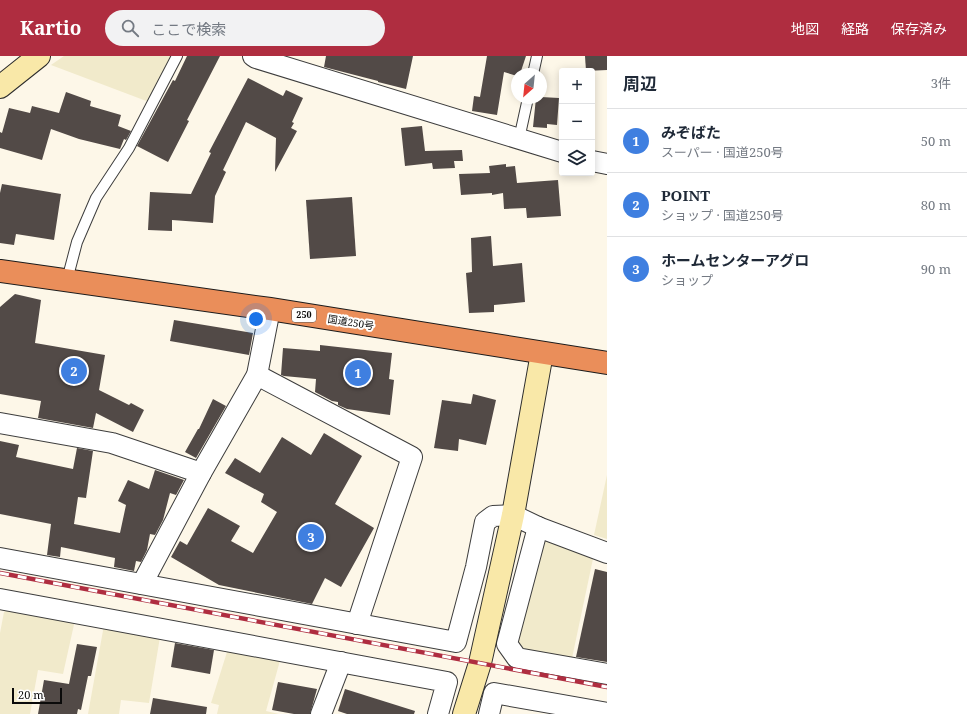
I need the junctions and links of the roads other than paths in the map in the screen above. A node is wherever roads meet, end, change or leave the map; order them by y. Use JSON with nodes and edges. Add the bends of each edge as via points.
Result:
{"nodes":[{"id":1,"x":39,"y":56,"type":"edge"},
{"id":2,"x":177,"y":56,"type":"edge"},
{"id":3,"x":253,"y":56,"type":"edge"},
{"id":4,"x":537,"y":56,"type":"edge"},
{"id":5,"x":534,"y":68,"type":"edge"},
{"id":6,"x":0,"y":87,"type":"edge"},
{"id":7,"x":527,"y":104,"type":"edge"},
{"id":8,"x":519,"y":139,"type":"junction"},
{"id":9,"x":559,"y":151,"type":"edge"},
{"id":10,"x":595,"y":162,"type":"edge"},
{"id":11,"x":607,"y":164,"type":"edge"},
{"id":12,"x":0,"y":270,"type":"edge"},
{"id":13,"x":67,"y":280,"type":"junction"},
{"id":14,"x":270,"y":309,"type":"junction"},
{"id":15,"x":542,"y":353,"type":"junction"},
{"id":16,"x":607,"y":363,"type":"edge"},
{"id":17,"x":257,"y":375,"type":"junction"},
{"id":18,"x":0,"y":423,"type":"edge"},
{"id":19,"x":201,"y":473,"type":"junction"},
{"id":20,"x":513,"y":515,"type":"junction"},
{"id":21,"x":538,"y":526,"type":"junction"},
{"id":22,"x":607,"y":553,"type":"edge"},
{"id":23,"x":0,"y":558,"type":"edge"},
{"id":24,"x":142,"y":584,"type":"junction"},
{"id":25,"x":0,"y":599,"type":"edge"},
{"id":26,"x":357,"y":624,"type":"junction"},
{"id":27,"x":341,"y":662,"type":"junction"},
{"id":28,"x":607,"y":674,"type":"edge"},
{"id":29,"x":607,"y":713,"type":"edge"},
{"id":30,"x":321,"y":714,"type":"edge"},
{"id":31,"x":438,"y":714,"type":"edge"},
{"id":32,"x":464,"y":714,"type":"edge"},
{"id":33,"x":489,"y":714,"type":"edge"}],
"edges":[{"from":1,"to":6,"type":"street"},
{"from":2,"to":13,"type":"lane","via":[[129,148],[96,198],[77,242]]},
{"from":3,"to":8,"type":"street"},
{"from":4,"to":5,"type":"lane"},
{"from":7,"to":8,"type":"lane"},
{"from":8,"to":9,"type":"street"},
{"from":10,"to":11,"type":"street"},
{"from":12,"to":13,"type":"highway","name":"国道250号","number":"250"},
{"from":13,"to":14,"type":"highway","name":"国道250号","number":"250"},
{"from":14,"to":15,"type":"highway","name":"国道250号","number":"250"},
{"from":14,"to":17,"type":"street"},
{"from":15,"to":16,"type":"highway","name":"国道250号","number":"250"},
{"from":15,"to":20,"type":"street"},
{"from":17,"to":19,"type":"street"},
{"from":17,"to":26,"type":"street","via":[[412,457]]},
{"from":18,"to":19,"type":"street","via":[[112,443]]},
{"from":19,"to":24,"type":"street"},
{"from":20,"to":21,"type":"street"},
{"from":20,"to":26,"type":"street","via":[[493,516],[485,522],[456,642]]},
{"from":20,"to":32,"type":"street","via":[[480,663]]},
{"from":21,"to":22,"type":"street"},
{"from":21,"to":28,"type":"street","via":[[507,644],[517,658]]},
{"from":23,"to":24,"type":"street"},
{"from":24,"to":26,"type":"street"},
{"from":25,"to":27,"type":"street"},
{"from":27,"to":30,"type":"street"},
{"from":27,"to":31,"type":"street","via":[[447,682]]},
{"from":29,"to":33,"type":"street","via":[[494,693]]}]}
